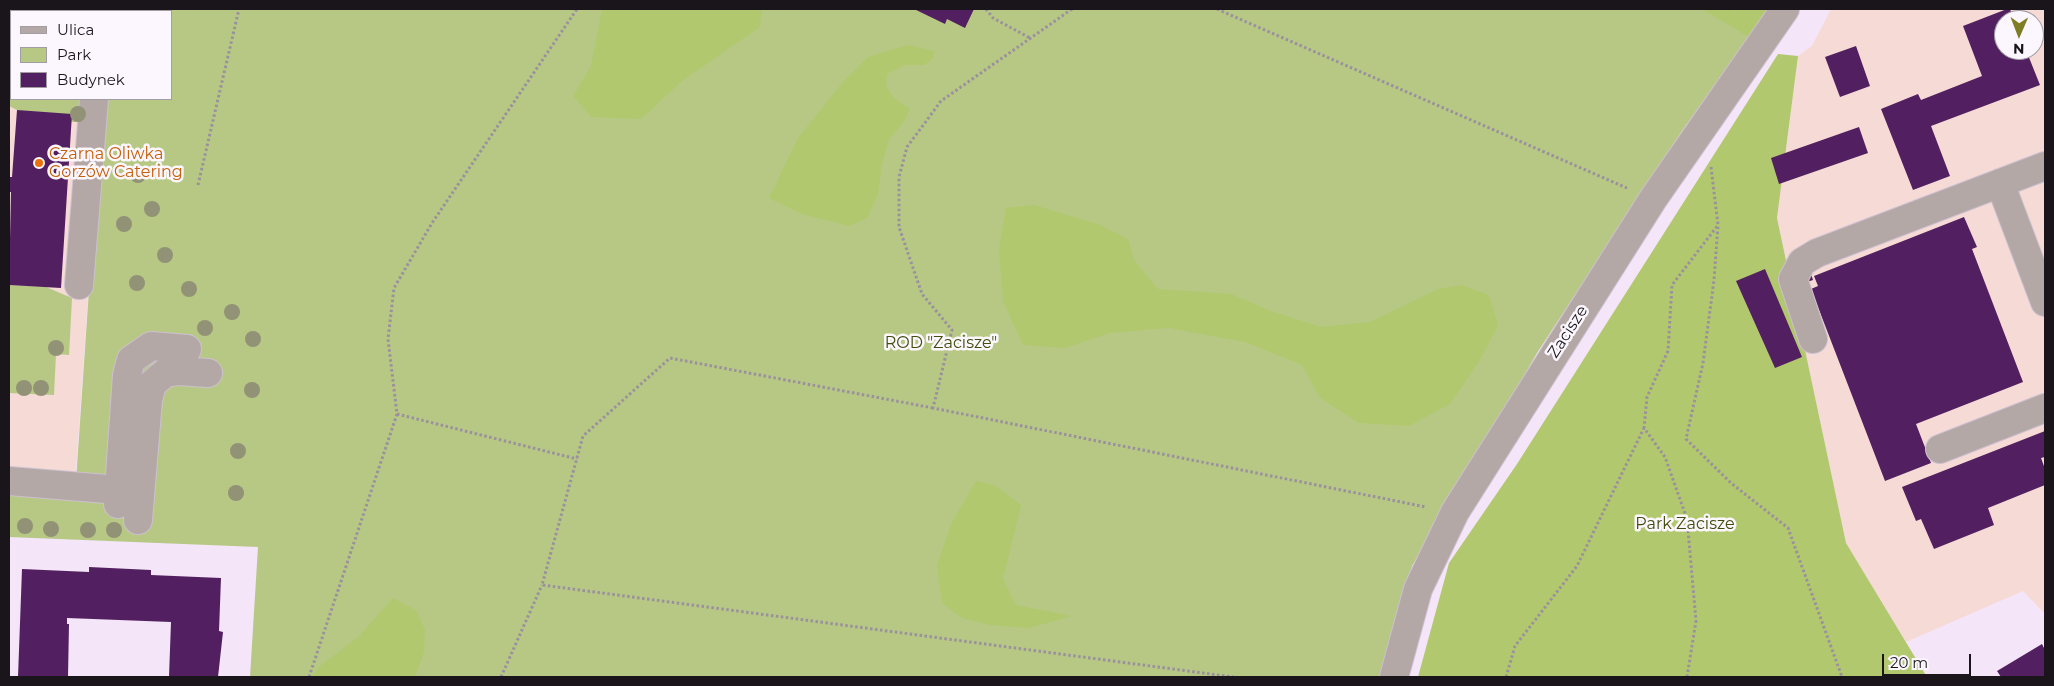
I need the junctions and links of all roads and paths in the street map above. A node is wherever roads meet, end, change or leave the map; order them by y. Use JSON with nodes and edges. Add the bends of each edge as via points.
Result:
{"nodes":[{"id":1,"x":239,"y":9,"type":"edge"},
{"id":2,"x":577,"y":9,"type":"edge"},
{"id":3,"x":986,"y":9,"type":"edge"},
{"id":4,"x":1072,"y":9,"type":"edge"},
{"id":5,"x":1217,"y":9,"type":"edge"},
{"id":6,"x":1785,"y":9,"type":"edge"},
{"id":7,"x":1030,"y":38,"type":"junction"},
{"id":8,"x":94,"y":100,"type":"edge"},
{"id":9,"x":1705,"y":124,"type":"junction"},
{"id":10,"x":2045,"y":166,"type":"edge"},
{"id":11,"x":2000,"y":184,"type":"junction"},
{"id":12,"x":198,"y":186,"type":"dead end"},
{"id":13,"x":1653,"y":198,"type":"junction"},
{"id":14,"x":1718,"y":225,"type":"junction"},
{"id":15,"x":79,"y":285,"type":"dead end"},
{"id":16,"x":2045,"y":302,"type":"edge"},
{"id":17,"x":1813,"y":339,"type":"dead end"},
{"id":18,"x":187,"y":349,"type":"dead end"},
{"id":19,"x":208,"y":373,"type":"dead end"},
{"id":20,"x":933,"y":408,"type":"junction"},
{"id":21,"x":2045,"y":408,"type":"edge"},
{"id":22,"x":397,"y":414,"type":"junction"},
{"id":23,"x":1644,"y":428,"type":"junction"},
{"id":24,"x":1940,"y":448,"type":"dead end"},
{"id":25,"x":577,"y":459,"type":"junction"},
{"id":26,"x":142,"y":473,"type":"junction"},
{"id":27,"x":9,"y":481,"type":"edge"},
{"id":28,"x":125,"y":505,"type":"junction"},
{"id":29,"x":1456,"y":512,"type":"junction"},
{"id":30,"x":542,"y":585,"type":"junction"},
{"id":31,"x":309,"y":677,"type":"edge"},
{"id":32,"x":501,"y":677,"type":"edge"},
{"id":33,"x":1233,"y":677,"type":"edge"},
{"id":34,"x":1394,"y":677,"type":"edge"},
{"id":35,"x":1506,"y":677,"type":"edge"},
{"id":36,"x":1686,"y":677,"type":"edge"},
{"id":37,"x":1842,"y":677,"type":"edge"}],
"edges":[{"from":1,"to":12,"type":"path"},
{"from":2,"to":22,"type":"path","via":[[432,223],[394,288],[388,339]]},
{"from":3,"to":7,"type":"path","via":[[993,18]]},
{"from":4,"to":7,"type":"path"},
{"from":5,"to":13,"type":"path"},
{"from":6,"to":9,"type":"street","name":"Zacisze"},
{"from":7,"to":20,"type":"path","via":[[941,100],[907,147],[899,176],[899,227],[922,294],[952,330]]},
{"from":8,"to":15,"type":"street"},
{"from":9,"to":13,"type":"street","name":"Zacisze"},
{"from":9,"to":14,"type":"path"},
{"from":10,"to":11,"type":"street"},
{"from":11,"to":16,"type":"street"},
{"from":11,"to":17,"type":"street","via":[[1817,253],[1802,262],[1793,279]]},
{"from":13,"to":29,"type":"street","name":"Zacisze"},
{"from":14,"to":23,"type":"path","via":[[1672,286],[1668,351],[1647,397]]},
{"from":14,"to":37,"type":"path","via":[[1703,363],[1686,439],[1731,483],[1788,528]]},
{"from":18,"to":28,"type":"street","via":[[151,346],[132,360],[127,375]]},
{"from":19,"to":26,"type":"street","via":[[165,373],[152,384]]},
{"from":20,"to":25,"type":"path","via":[[670,358],[583,436]]},
{"from":20,"to":29,"type":"path"},
{"from":21,"to":24,"type":"street"},
{"from":22,"to":25,"type":"path"},
{"from":22,"to":31,"type":"path"},
{"from":23,"to":35,"type":"path","via":[[1578,566],[1515,646]]},
{"from":23,"to":36,"type":"path","via":[[1665,457],[1687,519],[1696,621]]},
{"from":25,"to":30,"type":"path"},
{"from":26,"to":28,"type":"street"},
{"from":26,"to":28,"type":"street"},
{"from":27,"to":28,"type":"street"},
{"from":29,"to":34,"type":"street","name":"Zacisze","via":[[1418,589]]},
{"from":30,"to":32,"type":"path"},
{"from":30,"to":33,"type":"path"}]}
